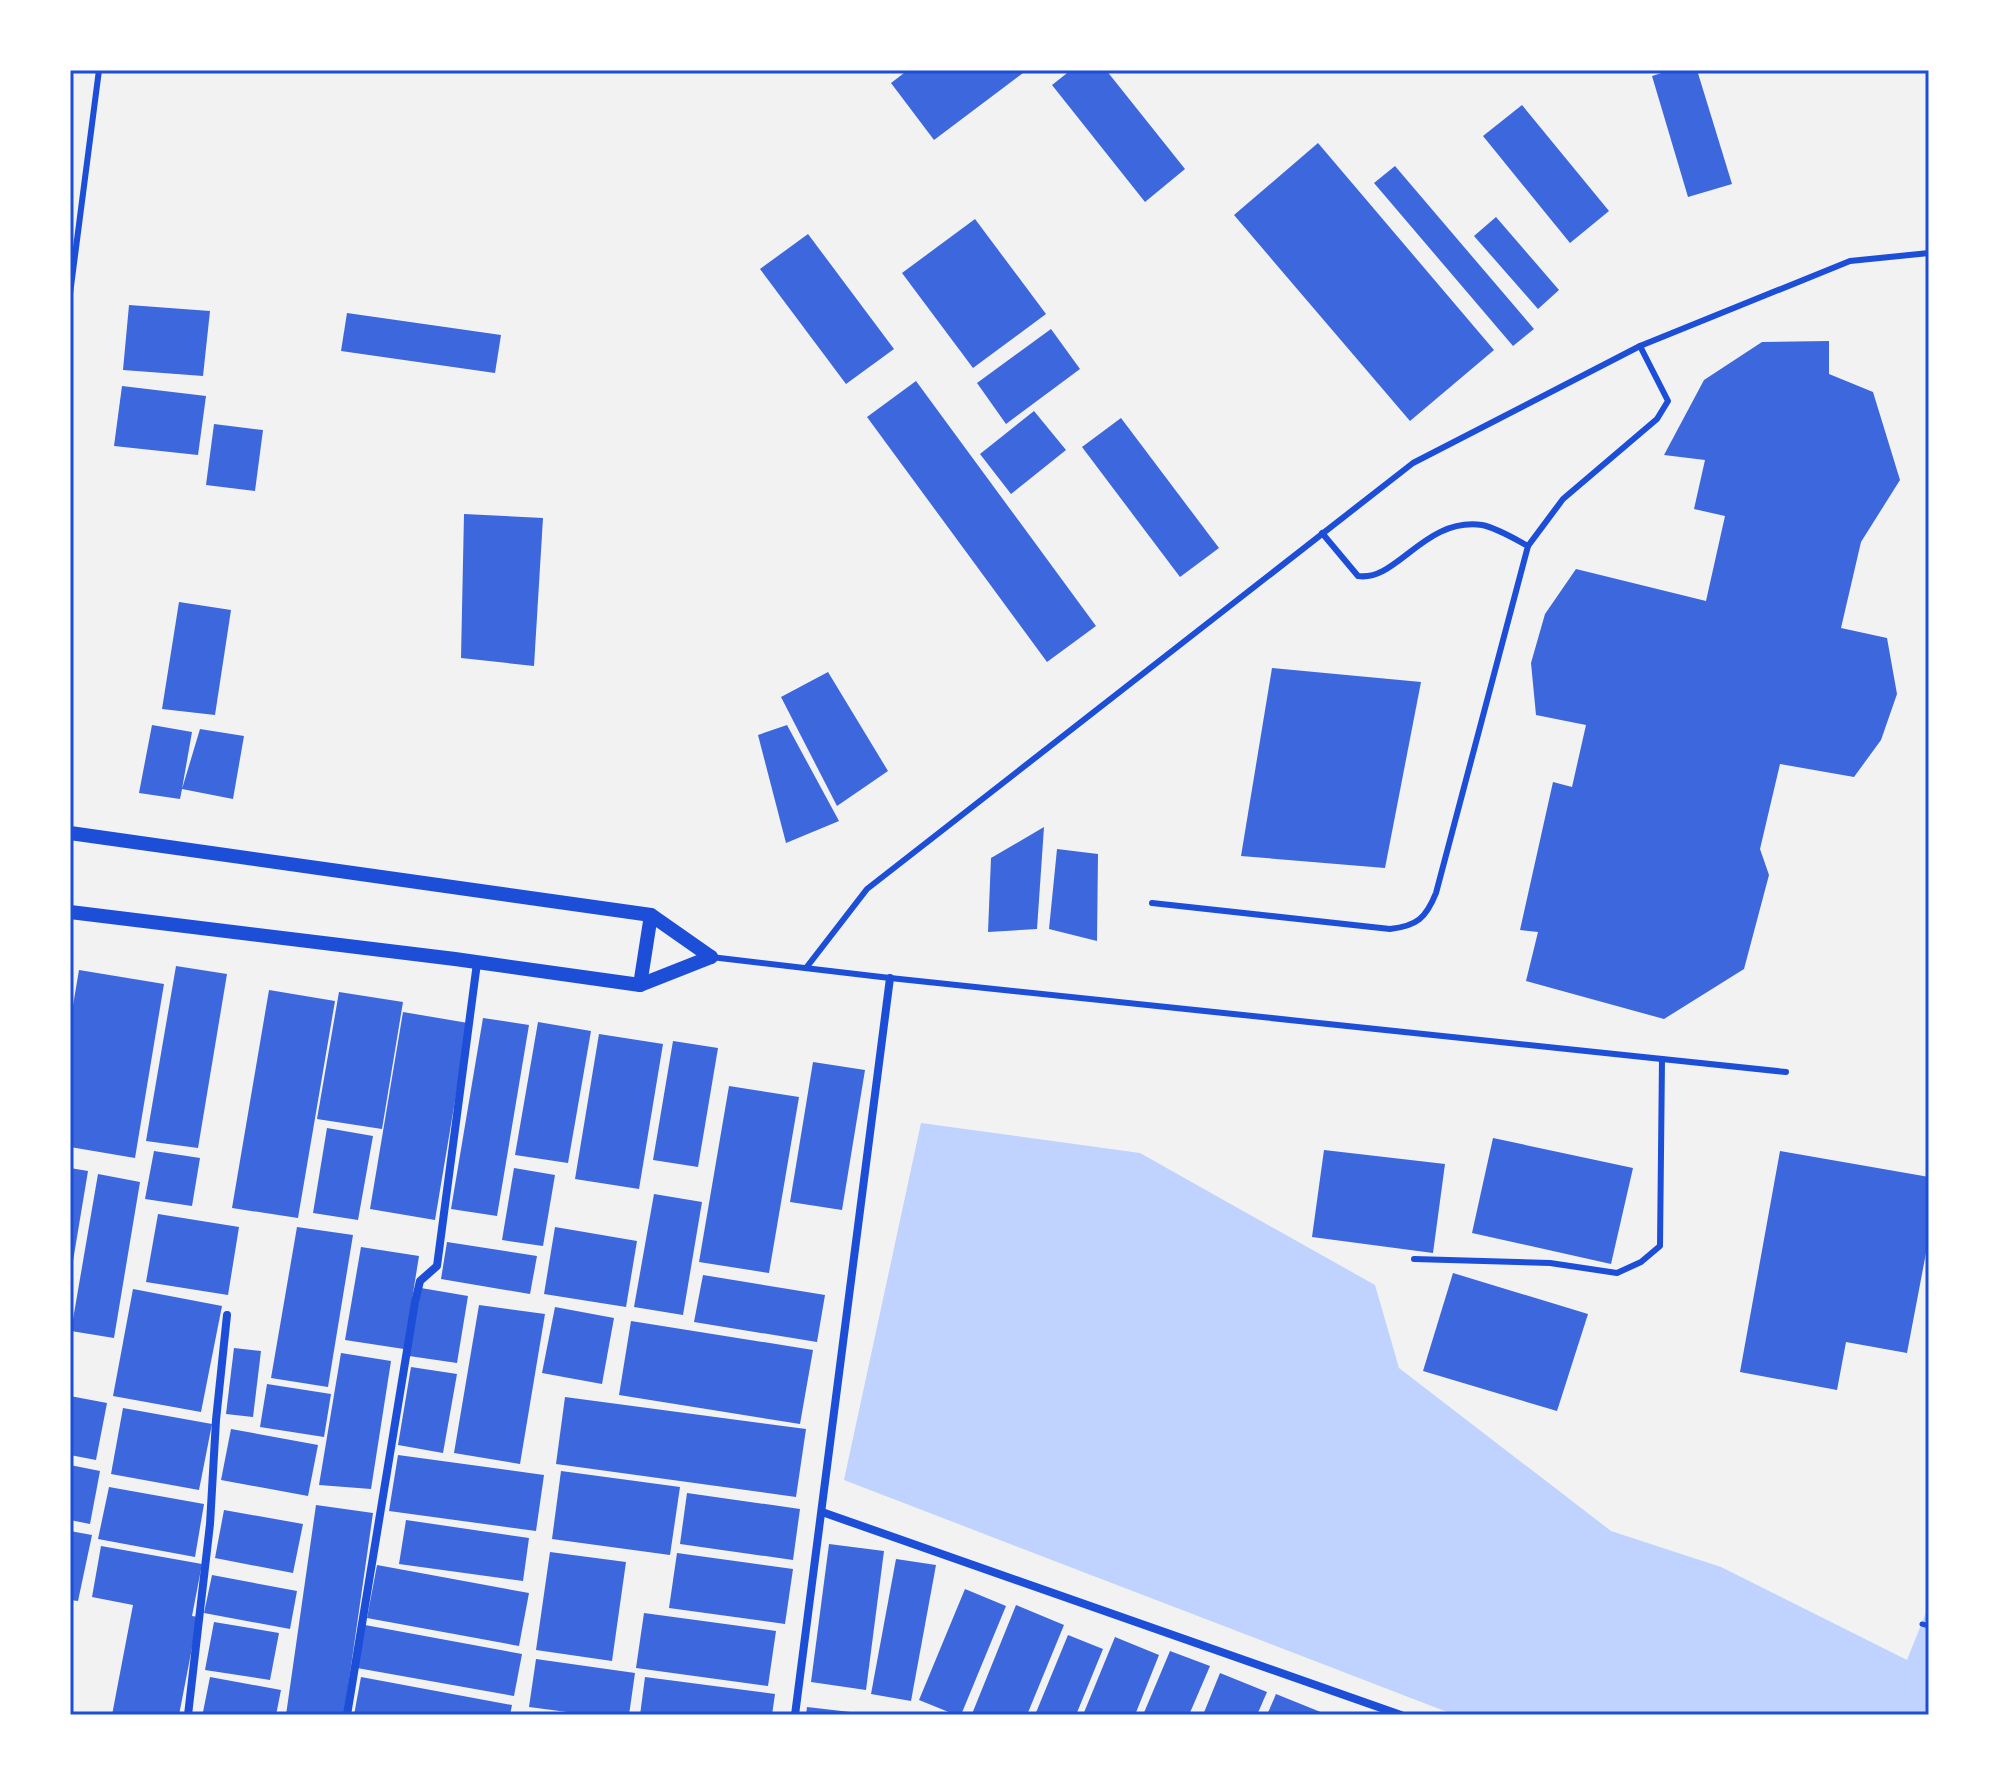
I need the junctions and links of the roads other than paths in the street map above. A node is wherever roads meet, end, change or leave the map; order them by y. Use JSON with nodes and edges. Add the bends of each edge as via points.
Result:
{"nodes":[{"id":1,"x":99,"y":70,"type":"edge"},
{"id":2,"x":1929,"y":253,"type":"edge"},
{"id":3,"x":70,"y":294,"type":"edge"},
{"id":4,"x":1640,"y":346,"type":"junction"},
{"id":5,"x":1322,"y":533,"type":"junction"},
{"id":6,"x":1528,"y":546,"type":"junction"},
{"id":7,"x":70,"y":833,"type":"edge"},
{"id":8,"x":1152,"y":903,"type":"dead end"},
{"id":9,"x":70,"y":912,"type":"edge"},
{"id":10,"x":651,"y":915,"type":"junction"},
{"id":11,"x":711,"y":957,"type":"junction"},
{"id":12,"x":477,"y":963,"type":"junction"},
{"id":13,"x":806,"y":968,"type":"junction"},
{"id":14,"x":890,"y":978,"type":"junction"},
{"id":15,"x":640,"y":985,"type":"junction"},
{"id":16,"x":1662,"y":1059,"type":"junction"},
{"id":17,"x":1786,"y":1072,"type":"dead end"},
{"id":18,"x":1414,"y":1259,"type":"dead end"},
{"id":19,"x":227,"y":1315,"type":"dead end"},
{"id":20,"x":822,"y":1512,"type":"junction"},
{"id":21,"x":188,"y":1715,"type":"edge"},
{"id":22,"x":347,"y":1715,"type":"edge"},
{"id":23,"x":795,"y":1715,"type":"edge"},
{"id":24,"x":1401,"y":1715,"type":"edge"}],
"edges":[{"from":1,"to":3,"type":"lane"},
{"from":2,"to":4,"type":"lane","via":[[1850,261]]},
{"from":4,"to":5,"type":"lane","via":[[1413,463]]},
{"from":4,"to":6,"type":"lane","via":[[1668,401],[1657,419],[1563,499]]},
{"from":5,"to":6,"type":"lane","via":[[1358,576],[1370,578],[1429,536],[1452,527],[1483,525]]},
{"from":5,"to":13,"type":"lane","via":[[867,889]]},
{"from":6,"to":8,"type":"lane","via":[[1429,911],[1410,927],[1390,929]]},
{"from":7,"to":10,"type":"street"},
{"from":9,"to":12,"type":"street"},
{"from":10,"to":11,"type":"street"},
{"from":10,"to":15,"type":"street"},
{"from":11,"to":13,"type":"lane"},
{"from":11,"to":15,"type":"street"},
{"from":12,"to":15,"type":"street"},
{"from":12,"to":22,"type":"street","via":[[437,1266],[420,1281],[415,1302]]},
{"from":13,"to":14,"type":"lane"},
{"from":14,"to":16,"type":"lane"},
{"from":14,"to":20,"type":"street"},
{"from":16,"to":17,"type":"lane"},
{"from":16,"to":18,"type":"lane","via":[[1660,1246],[1641,1262],[1617,1273],[1550,1263]]},
{"from":19,"to":21,"type":"street"},
{"from":20,"to":23,"type":"street"},
{"from":20,"to":24,"type":"street"}]}
